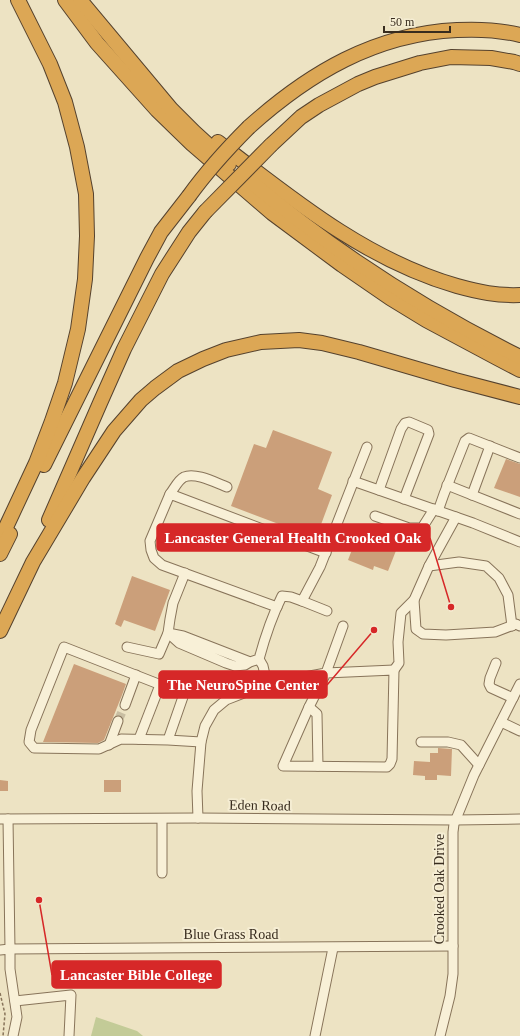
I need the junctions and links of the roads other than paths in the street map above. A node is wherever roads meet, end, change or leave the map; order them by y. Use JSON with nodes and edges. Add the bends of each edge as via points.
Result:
{"nodes":[{"id":1,"x":18,"y":0,"type":"edge"},
{"id":2,"x":65,"y":0,"type":"edge"},
{"id":3,"x":80,"y":0,"type":"edge"},
{"id":4,"x":520,"y":35,"type":"edge"},
{"id":5,"x":124,"y":54,"type":"junction"},
{"id":6,"x":520,"y":64,"type":"edge"},
{"id":7,"x":520,"y":295,"type":"edge"},
{"id":8,"x":520,"y":356,"type":"edge"},
{"id":9,"x":520,"y":370,"type":"edge"},
{"id":10,"x":520,"y":397,"type":"edge"},
{"id":11,"x":490,"y":446,"type":"junction"},
{"id":12,"x":367,"y":447,"type":"dead end"},
{"id":13,"x":520,"y":458,"type":"edge"},
{"id":14,"x":353,"y":481,"type":"junction"},
{"id":15,"x":447,"y":485,"type":"junction"},
{"id":16,"x":228,"y":488,"type":"dead end"},
{"id":17,"x":379,"y":490,"type":"junction"},
{"id":18,"x":170,"y":494,"type":"junction"},
{"id":19,"x":472,"y":495,"type":"junction"},
{"id":20,"x":404,"y":499,"type":"junction"},
{"id":21,"x":436,"y":510,"type":"junction"},
{"id":22,"x":520,"y":514,"type":"edge"},
{"id":23,"x":375,"y":516,"type":"dead end"},
{"id":24,"x":456,"y":517,"type":"junction"},
{"id":25,"x":0,"y":540,"type":"edge"},
{"id":26,"x":520,"y":542,"type":"edge"},
{"id":27,"x":326,"y":553,"type":"junction"},
{"id":28,"x":0,"y":554,"type":"edge"},
{"id":29,"x":34,"y":562,"type":"junction"},
{"id":30,"x":429,"y":566,"type":"junction"},
{"id":31,"x":185,"y":573,"type":"junction"},
{"id":32,"x":414,"y":600,"type":"junction"},
{"id":33,"x":302,"y":601,"type":"junction"},
{"id":34,"x":277,"y":607,"type":"junction"},
{"id":35,"x":327,"y":611,"type":"dead end"},
{"id":36,"x":343,"y":626,"type":"dead end"},
{"id":37,"x":400,"y":626,"type":"junction"},
{"id":38,"x":416,"y":626,"type":"junction"},
{"id":39,"x":516,"y":626,"type":"edge"},
{"id":40,"x":0,"y":631,"type":"edge"},
{"id":41,"x":168,"y":633,"type":"junction"},
{"id":42,"x":127,"y":647,"type":"dead end"},
{"id":43,"x":255,"y":660,"type":"junction"},
{"id":44,"x":496,"y":663,"type":"dead end"},
{"id":45,"x":394,"y":670,"type":"junction"},
{"id":46,"x":326,"y":673,"type":"junction"},
{"id":47,"x":136,"y":675,"type":"junction"},
{"id":48,"x":267,"y":684,"type":"junction"},
{"id":49,"x":520,"y":684,"type":"edge"},
{"id":50,"x":160,"y":685,"type":"junction"},
{"id":51,"x":513,"y":698,"type":"junction"},
{"id":52,"x":125,"y":705,"type":"tunnel mouth"},
{"id":53,"x":309,"y":706,"type":"junction"},
{"id":54,"x":118,"y":721,"type":"tunnel mouth"},
{"id":55,"x":501,"y":722,"type":"junction"},
{"id":56,"x":520,"y":731,"type":"edge"},
{"id":57,"x":139,"y":739,"type":"junction"},
{"id":58,"x":168,"y":740,"type":"junction"},
{"id":59,"x":201,"y":742,"type":"junction"},
{"id":60,"x":421,"y":742,"type":"dead end"},
{"id":61,"x":109,"y":745,"type":"junction"},
{"id":62,"x":479,"y":765,"type":"junction"},
{"id":63,"x":318,"y":766,"type":"junction"},
{"id":64,"x":198,"y":818,"type":"junction"},
{"id":65,"x":4,"y":819,"type":"edge"},
{"id":66,"x":162,"y":819,"type":"junction"},
{"id":67,"x":520,"y":819,"type":"edge"},
{"id":68,"x":455,"y":820,"type":"junction"},
{"id":69,"x":162,"y":873,"type":"dead end"},
{"id":70,"x":453,"y":946,"type":"junction"},
{"id":71,"x":333,"y":948,"type":"junction"},
{"id":72,"x":5,"y":949,"type":"edge"},
{"id":73,"x":15,"y":1001,"type":"junction"},
{"id":74,"x":13,"y":1036,"type":"edge"},
{"id":75,"x":69,"y":1036,"type":"edge"},
{"id":76,"x":315,"y":1036,"type":"edge"},
{"id":77,"x":440,"y":1036,"type":"edge"}],
"edges":[{"from":1,"to":25,"type":"highway","via":[[50,64],[65,102],[77,147],[86,194],[85,279],[78,329],[65,383],[36,463]]},
{"from":2,"to":9,"type":"highway","via":[[97,43],[157,110],[272,213],[342,266],[390,298]]},
{"from":3,"to":5,"type":"highway"},
{"from":4,"to":28,"type":"highway","bridge":true,"via":[[482,30],[442,31],[378,45],[351,57],[299,87],[249,127],[199,182],[161,232]]},
{"from":5,"to":7,"type":"highway","via":[[212,137],[287,195],[380,256],[427,276],[485,293]]},
{"from":5,"to":8,"type":"highway","via":[[180,118],[234,168],[319,236],[373,273],[458,325]]},
{"from":6,"to":29,"type":"highway","bridge":true,"via":[[491,58],[451,57],[420,63],[358,84],[301,117],[205,212],[162,274],[128,342],[51,516]]},
{"from":10,"to":29,"type":"highway","via":[[322,343],[279,340],[226,350],[178,371],[141,400],[103,446]]},
{"from":11,"to":13,"type":"street"},
{"from":11,"to":15,"type":"street","via":[[469,438],[465,441]]},
{"from":11,"to":19,"type":"street"},
{"from":12,"to":14,"type":"street"},
{"from":14,"to":17,"type":"street"},
{"from":14,"to":27,"type":"street"},
{"from":15,"to":19,"type":"street"},
{"from":15,"to":21,"type":"street"},
{"from":16,"to":18,"type":"street","via":[[202,477],[191,476],[184,478]]},
{"from":17,"to":20,"type":"street"},
{"from":17,"to":20,"type":"street","via":[[401,429],[409,422],[428,430],[429,434]]},
{"from":18,"to":27,"type":"street"},
{"from":18,"to":31,"type":"street","via":[[150,541],[151,550],[154,558],[162,565]]},
{"from":19,"to":22,"type":"street"},
{"from":20,"to":21,"type":"street"},
{"from":21,"to":23,"type":"street","via":[[422,528],[409,528]]},
{"from":21,"to":24,"type":"street"},
{"from":24,"to":26,"type":"street"},
{"from":24,"to":30,"type":"street"},
{"from":27,"to":33,"type":"street"},
{"from":29,"to":40,"type":"highway"},
{"from":30,"to":32,"type":"street"},
{"from":30,"to":39,"type":"street","via":[[459,562],[486,566],[499,578],[508,595]]},
{"from":31,"to":34,"type":"street"},
{"from":31,"to":41,"type":"street","via":[[173,603]]},
{"from":32,"to":37,"type":"street","via":[[401,613]]},
{"from":32,"to":38,"type":"street"},
{"from":33,"to":34,"type":"street","via":[[282,596]]},
{"from":33,"to":35,"type":"street"},
{"from":34,"to":43,"type":"street"},
{"from":36,"to":46,"type":"street"},
{"from":37,"to":38,"type":"street"},
{"from":37,"to":45,"type":"street","via":[[399,663]]},
{"from":38,"to":39,"type":"street","via":[[416,629],[424,634],[446,635],[495,632]]},
{"from":41,"to":42,"type":"street","via":[[158,654]]},
{"from":41,"to":43,"type":"street","via":[[179,643],[226,663],[245,666]]},
{"from":43,"to":48,"type":"street","via":[[263,666]]},
{"from":44,"to":51,"type":"street","via":[[489,684],[491,688]]},
{"from":45,"to":46,"type":"street"},
{"from":45,"to":63,"type":"street","via":[[390,764],[387,767]]},
{"from":46,"to":48,"type":"street"},
{"from":46,"to":53,"type":"street"},
{"from":47,"to":50,"type":"street"},
{"from":47,"to":52,"type":"street"},
{"from":47,"to":61,"type":"street","via":[[64,647],[31,730],[29,742],[34,748],[99,749]]},
{"from":48,"to":59,"type":"street","via":[[226,700],[214,710],[205,726]]},
{"from":49,"to":51,"type":"street","name":"Crooked Oak Drive"},
{"from":50,"to":57,"type":"street"},
{"from":50,"to":58,"type":"street","via":[[184,694]]},
{"from":51,"to":55,"type":"street","name":"Crooked Oak Drive"},
{"from":53,"to":63,"type":"street","via":[[317,714]]},
{"from":53,"to":63,"type":"street","via":[[283,766]]},
{"from":54,"to":61,"type":"street"},
{"from":55,"to":56,"type":"street"},
{"from":55,"to":62,"type":"street","name":"Crooked Oak Drive"},
{"from":57,"to":58,"type":"street"},
{"from":57,"to":61,"type":"street","via":[[121,739]]},
{"from":58,"to":59,"type":"street"},
{"from":59,"to":64,"type":"street","via":[[197,791]]},
{"from":60,"to":62,"type":"street","via":[[448,742],[461,745]]},
{"from":62,"to":68,"type":"street","name":"Crooked Oak Drive"},
{"from":64,"to":66,"type":"street","name":"Eden Road"},
{"from":64,"to":68,"type":"street","name":"Eden Road"},
{"from":65,"to":66,"type":"street","name":"Eden Road"},
{"from":65,"to":72,"type":"street"},
{"from":66,"to":69,"type":"street"},
{"from":67,"to":68,"type":"street","name":"Eden Road"},
{"from":68,"to":70,"type":"street","name":"Crooked Oak Drive"},
{"from":70,"to":71,"type":"street","name":"Blue Grass Road"},
{"from":70,"to":77,"type":"street","name":"Crooked Oak Drive","via":[[450,996]]},
{"from":71,"to":72,"type":"street","name":"Blue Grass Road"},
{"from":71,"to":76,"type":"street"},
{"from":72,"to":73,"type":"street"},
{"from":73,"to":74,"type":"street"},
{"from":73,"to":75,"type":"street","via":[[71,995]]}]}
